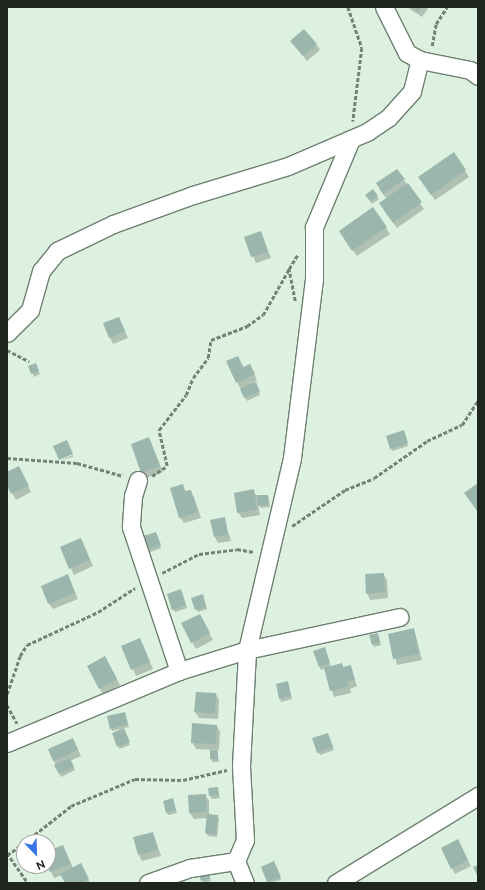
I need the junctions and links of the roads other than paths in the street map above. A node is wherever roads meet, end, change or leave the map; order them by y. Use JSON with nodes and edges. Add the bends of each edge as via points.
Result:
{"nodes":[{"id":1,"x":384,"y":7,"type":"edge"},
{"id":2,"x":425,"y":60,"type":"junction"},
{"id":3,"x":478,"y":76,"type":"edge"},
{"id":4,"x":351,"y":139,"type":"junction"},
{"id":5,"x":7,"y":334,"type":"edge"},
{"id":6,"x":138,"y":480,"type":"road end"},
{"id":7,"x":399,"y":617,"type":"dead end"},
{"id":8,"x":247,"y":650,"type":"junction"},
{"id":9,"x":179,"y":670,"type":"junction"},
{"id":10,"x":7,"y":743,"type":"edge"},
{"id":11,"x":478,"y":796,"type":"edge"},
{"id":12,"x":236,"y":861,"type":"junction"},
{"id":13,"x":148,"y":883,"type":"edge"},
{"id":14,"x":245,"y":883,"type":"edge"},
{"id":15,"x":336,"y":883,"type":"edge"}],
"edges":[{"from":1,"to":2,"type":"street","via":[[407,53]]},
{"from":2,"to":3,"type":"street","via":[[470,70]]},
{"from":2,"to":4,"type":"street","via":[[412,91],[396,110],[388,118]]},
{"from":4,"to":5,"type":"street","via":[[288,166],[193,195],[113,224],[57,251],[41,271],[30,310]]},
{"from":4,"to":8,"type":"street","via":[[314,228],[314,280],[301,369],[300,400],[285,493]]},
{"from":6,"to":9,"type":"street","via":[[133,496],[131,526]]},
{"from":7,"to":8,"type":"street"},
{"from":8,"to":9,"type":"street"},
{"from":8,"to":12,"type":"street","via":[[241,766],[245,840]]},
{"from":9,"to":10,"type":"street","via":[[23,734]]},
{"from":11,"to":15,"type":"street"},
{"from":12,"to":13,"type":"street","via":[[190,868]]},
{"from":12,"to":14,"type":"street"}]}
